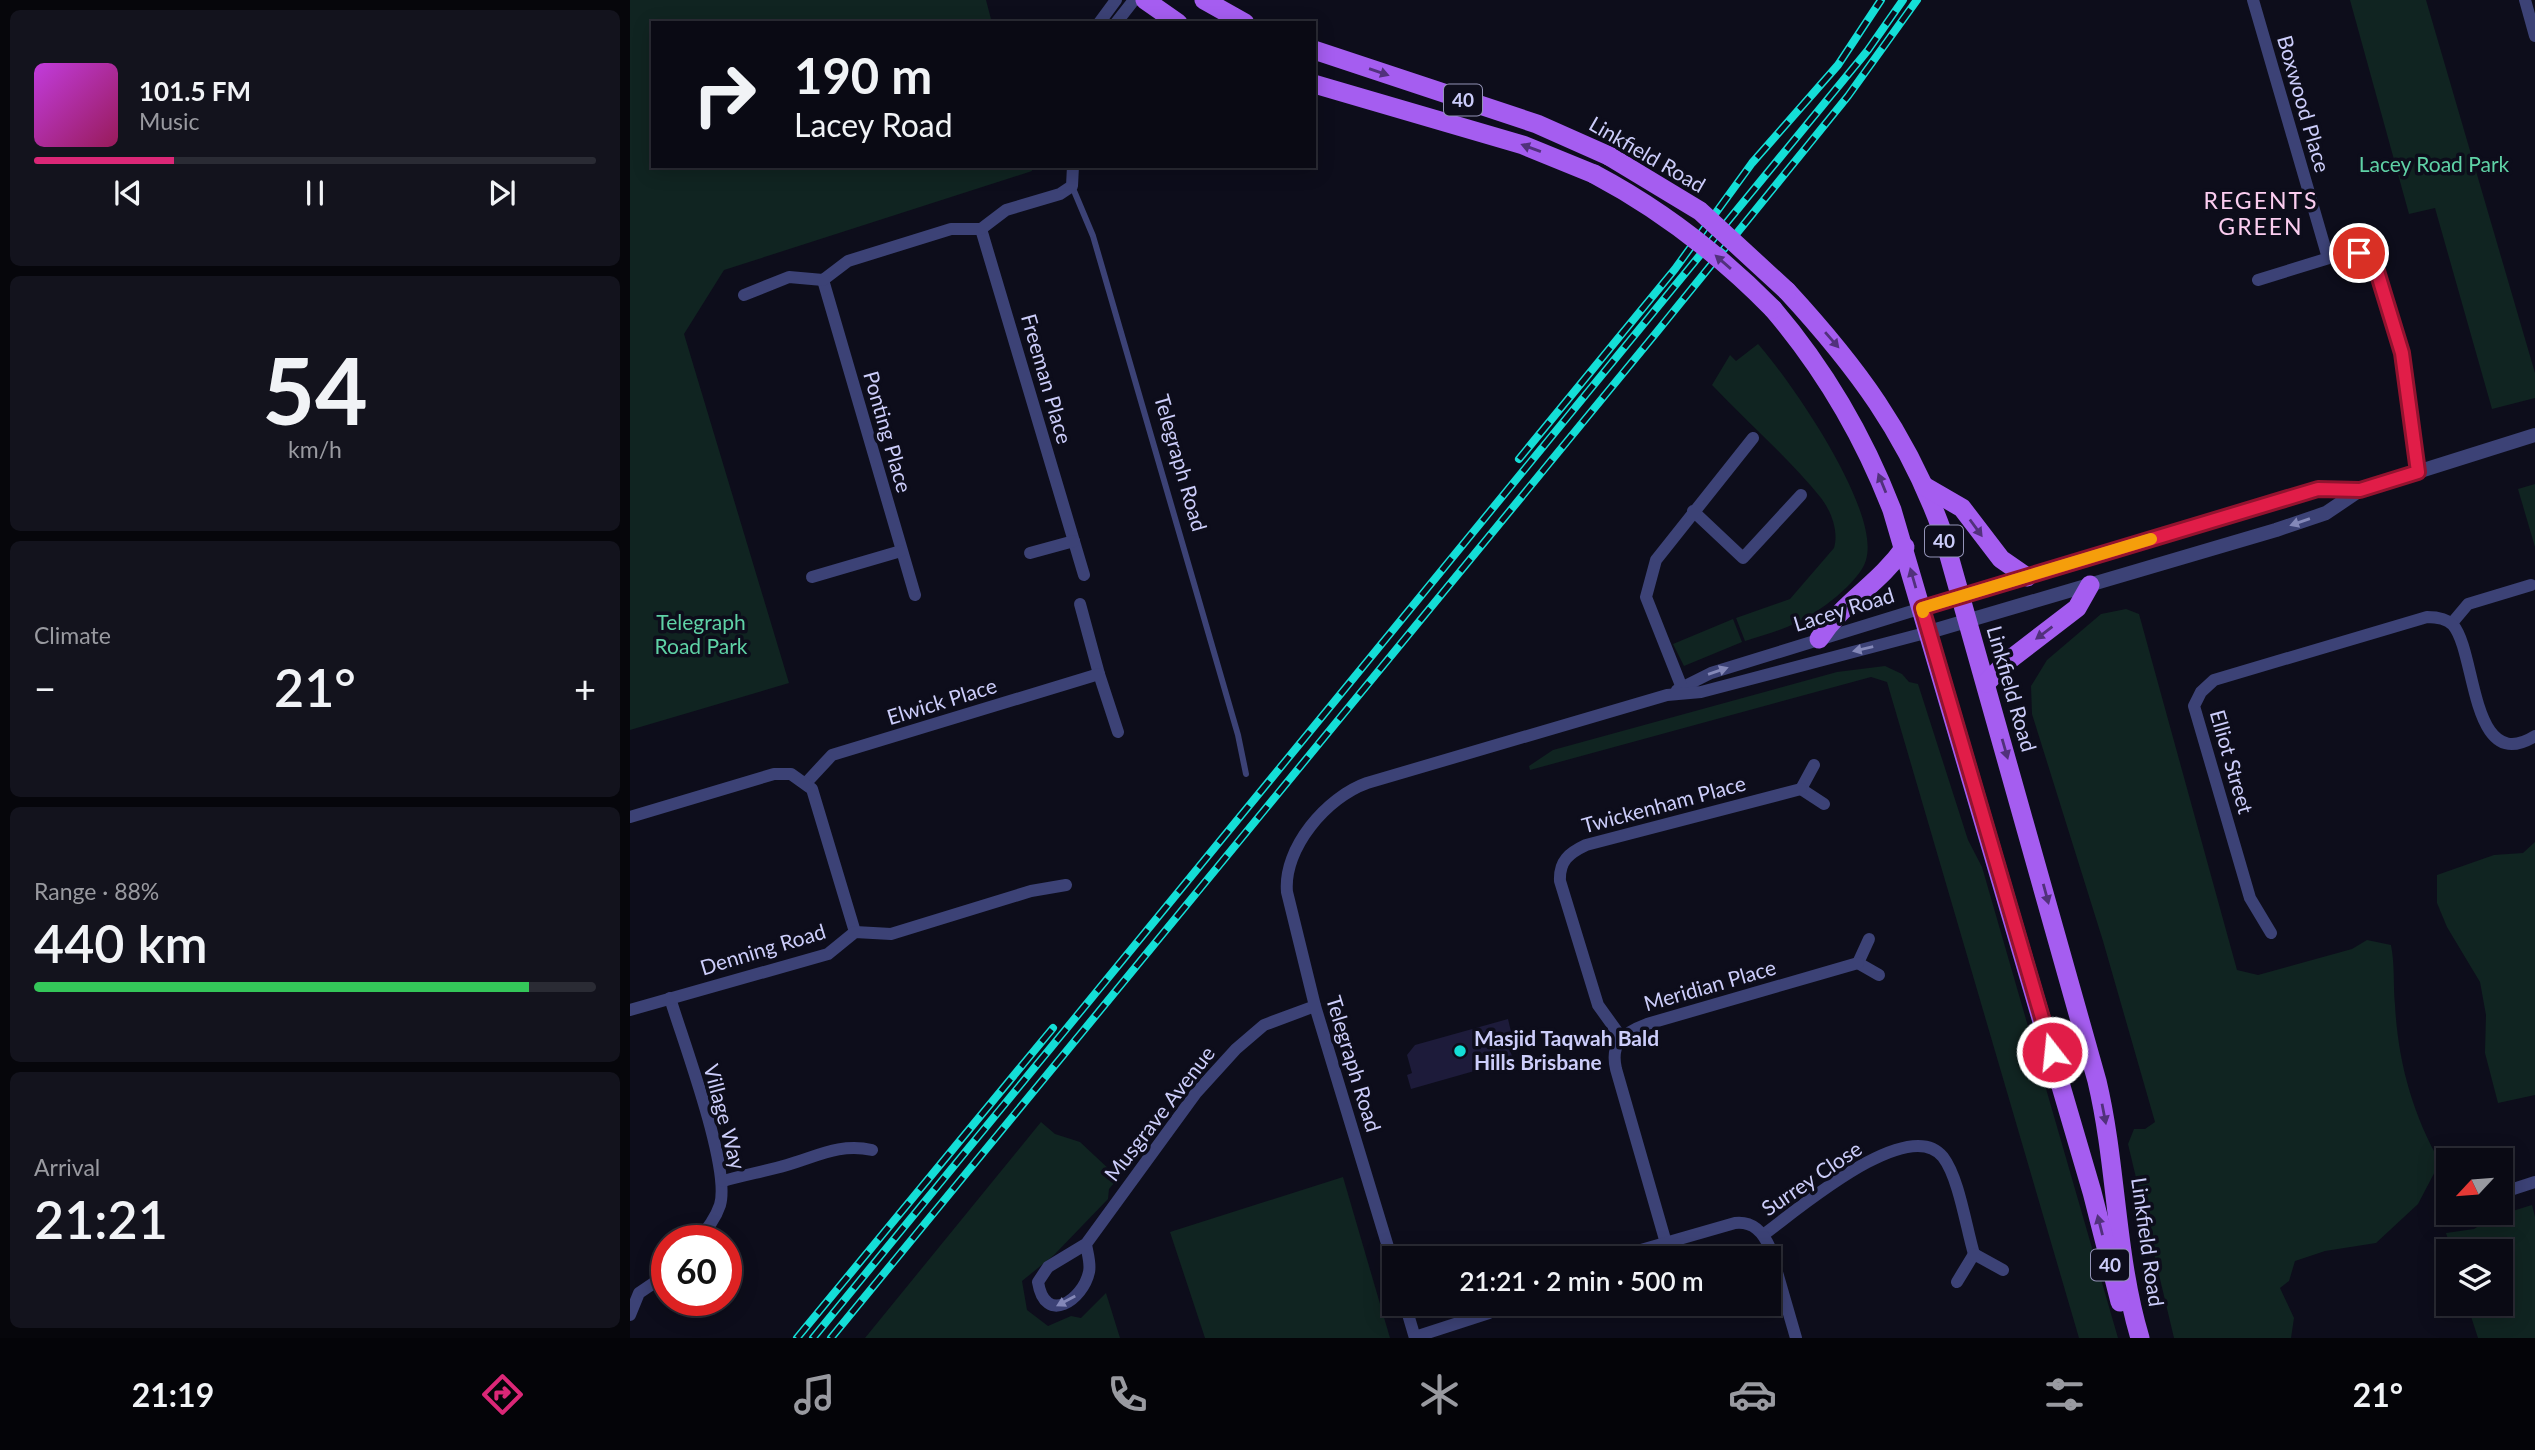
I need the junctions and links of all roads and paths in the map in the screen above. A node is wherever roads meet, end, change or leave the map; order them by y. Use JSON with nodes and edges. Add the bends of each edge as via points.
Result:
{"nodes":[{"id":1,"x":1116,"y":0,"type":"edge"},
{"id":2,"x":1134,"y":0,"type":"edge"},
{"id":3,"x":1145,"y":0,"type":"edge"},
{"id":4,"x":1204,"y":0,"type":"edge"},
{"id":5,"x":2253,"y":0,"type":"edge"},
{"id":6,"x":2525,"y":0,"type":"edge"},
{"id":7,"x":1100,"y":21,"type":"edge"},
{"id":8,"x":1118,"y":21,"type":"edge"},
{"id":9,"x":1175,"y":21,"type":"edge"},
{"id":10,"x":1241,"y":21,"type":"edge"},
{"id":11,"x":2535,"y":36,"type":"edge"},
{"id":12,"x":1316,"y":51,"type":"edge"},
{"id":13,"x":1316,"y":85,"type":"edge"},
{"id":14,"x":1073,"y":168,"type":"edge"},
{"id":15,"x":1072,"y":186,"type":"junction"},
{"id":16,"x":981,"y":229,"type":"junction"},
{"id":17,"x":2328,"y":258,"type":"junction"},
{"id":18,"x":823,"y":280,"type":"junction"},
{"id":19,"x":2258,"y":280,"type":"dead end"},
{"id":20,"x":744,"y":296,"type":"dead end"},
{"id":21,"x":2535,"y":435,"type":"edge"},
{"id":22,"x":1753,"y":438,"type":"dead end"},
{"id":23,"x":2418,"y":472,"type":"junction"},
{"id":24,"x":1924,"y":486,"type":"junction"},
{"id":25,"x":2360,"y":490,"type":"junction"},
{"id":26,"x":1801,"y":495,"type":"dead end"},
{"id":27,"x":1693,"y":511,"type":"junction"},
{"id":28,"x":1074,"y":541,"type":"junction"},
{"id":29,"x":1905,"y":547,"type":"junction"},
{"id":30,"x":901,"y":551,"type":"junction"},
{"id":31,"x":1030,"y":553,"type":"dead end"},
{"id":32,"x":1084,"y":575,"type":"dead end"},
{"id":33,"x":812,"y":577,"type":"dead end"},
{"id":34,"x":2027,"y":577,"type":"junction"},
{"id":35,"x":2090,"y":585,"type":"junction"},
{"id":36,"x":2531,"y":585,"type":"dead end"},
{"id":37,"x":915,"y":595,"type":"dead end"},
{"id":38,"x":1960,"y":597,"type":"junction"},
{"id":39,"x":1080,"y":604,"type":"dead end"},
{"id":40,"x":1922,"y":608,"type":"junction"},
{"id":41,"x":1968,"y":622,"type":"junction"},
{"id":42,"x":2452,"y":623,"type":"junction"},
{"id":43,"x":1929,"y":632,"type":"junction"},
{"id":44,"x":1819,"y":639,"type":"junction"},
{"id":45,"x":1099,"y":674,"type":"junction"},
{"id":46,"x":1986,"y":683,"type":"junction"},
{"id":47,"x":1683,"y":690,"type":"junction"},
{"id":48,"x":1118,"y":732,"type":"dead end"},
{"id":49,"x":2535,"y":736,"type":"edge"},
{"id":50,"x":1814,"y":765,"type":"dead end"},
{"id":51,"x":1246,"y":774,"type":"dead end"},
{"id":52,"x":806,"y":783,"type":"junction"},
{"id":53,"x":1801,"y":789,"type":"junction"},
{"id":54,"x":1824,"y":804,"type":"dead end"},
{"id":55,"x":630,"y":817,"type":"edge"},
{"id":56,"x":1288,"y":867,"type":"joint"},
{"id":57,"x":1066,"y":885,"type":"dead end"},
{"id":58,"x":855,"y":932,"type":"junction"},
{"id":59,"x":2271,"y":933,"type":"dead end"},
{"id":60,"x":1869,"y":939,"type":"dead end"},
{"id":61,"x":1858,"y":963,"type":"junction"},
{"id":62,"x":1879,"y":975,"type":"dead end"},
{"id":63,"x":670,"y":998,"type":"junction"},
{"id":64,"x":1315,"y":1006,"type":"junction"},
{"id":65,"x":630,"y":1010,"type":"edge"},
{"id":66,"x":1621,"y":1037,"type":"junction"},
{"id":67,"x":872,"y":1150,"type":"dead end"},
{"id":68,"x":723,"y":1181,"type":"junction"},
{"id":69,"x":2535,"y":1182,"type":"edge"},
{"id":70,"x":2513,"y":1189,"type":"edge"},
{"id":71,"x":708,"y":1225,"type":"edge"},
{"id":72,"x":1763,"y":1235,"type":"junction"},
{"id":73,"x":1666,"y":1243,"type":"junction"},
{"id":74,"x":1086,"y":1244,"type":"junction"},
{"id":75,"x":1388,"y":1246,"type":"edge"},
{"id":76,"x":1655,"y":1246,"type":"edge"},
{"id":77,"x":1974,"y":1254,"type":"junction"},
{"id":78,"x":2003,"y":1270,"type":"dead end"},
{"id":79,"x":651,"y":1281,"type":"edge"},
{"id":80,"x":1957,"y":1282,"type":"dead end"},
{"id":81,"x":634,"y":1289,"type":"edge"},
{"id":82,"x":630,"y":1315,"type":"edge"},
{"id":83,"x":1409,"y":1316,"type":"edge"},
{"id":84,"x":1480,"y":1316,"type":"edge"},
{"id":85,"x":1415,"y":1337,"type":"edge"},
{"id":86,"x":1796,"y":1338,"type":"edge"},
{"id":87,"x":2130,"y":1338,"type":"edge"},
{"id":88,"x":2140,"y":1338,"type":"edge"}],
"edges":[{"from":1,"to":7,"type":"street"},
{"from":2,"to":8,"type":"street"},
{"from":3,"to":9,"type":"main road"},
{"from":4,"to":10,"type":"main road"},
{"from":5,"to":17,"type":"street","name":"Boxwood Place"},
{"from":6,"to":11,"type":"street"},
{"from":12,"to":24,"type":"main road","name":"Linkfield Road","number":"40","one_way":true,"bridge":true,"via":[[1537,124],[1609,156],[1700,211],[1787,290],[1873,393]]},
{"from":29,"to":13,"type":"main road","name":"Linkfield Road","number":"40","one_way":true,"bridge":true,"via":[[1850,416],[1814,361],[1773,309],[1677,223],[1594,174],[1523,145]]},
{"from":14,"to":15,"type":"street","name":"Telegraph Road"},
{"from":15,"to":16,"type":"street","via":[[1006,210]]},
{"from":15,"to":51,"type":"lane","name":"Telegraph Road","via":[[1128,351]]},
{"from":16,"to":18,"type":"street","via":[[951,229],[848,261]]},
{"from":16,"to":28,"type":"street","name":"Freeman Place"},
{"from":17,"to":19,"type":"street"},
{"from":17,"to":23,"type":"street","via":[[2359,253],[2376,268],[2406,372]]},
{"from":18,"to":20,"type":"street","via":[[789,277]]},
{"from":18,"to":30,"type":"street","name":"Ponting Place"},
{"from":21,"to":23,"type":"street","name":"Lacey Road"},
{"from":22,"to":27,"type":"street"},
{"from":23,"to":25,"type":"street","name":"Lacey Road"},
{"from":24,"to":34,"type":"main road","one_way":true,"via":[[1962,508],[2001,559]]},
{"from":24,"to":38,"type":"main road","name":"Linkfield Road","number":"40"},
{"from":25,"to":34,"type":"street","name":"Lacey Road","via":[[2318,489]]},
{"from":25,"to":35,"type":"street","name":"Lacey Road","one_way":true,"via":[[2326,513]]},
{"from":26,"to":27,"type":"street","via":[[1743,558]]},
{"from":27,"to":47,"type":"street","via":[[1660,551],[1646,597]]},
{"from":28,"to":31,"type":"street"},
{"from":28,"to":32,"type":"street","name":"Freeman Place"},
{"from":40,"to":29,"type":"main road","name":"Linkfield Road","number":"40","one_way":true},
{"from":29,"to":44,"type":"main road","via":[[1877,582],[1836,613]]},
{"from":30,"to":33,"type":"street"},
{"from":30,"to":37,"type":"street","name":"Ponting Place"},
{"from":34,"to":38,"type":"street","name":"Lacey Road"},
{"from":35,"to":41,"type":"street","name":"Lacey Road"},
{"from":35,"to":46,"type":"main road","one_way":true,"via":[[2077,608],[2008,660]]},
{"from":36,"to":42,"type":"street","via":[[2468,604]]},
{"from":38,"to":40,"type":"street","name":"Lacey Road"},
{"from":38,"to":41,"type":"main road","name":"Linkfield Road","number":"40"},
{"from":39,"to":45,"type":"street"},
{"from":40,"to":43,"type":"main road","name":"Linkfield Road","number":"40"},
{"from":40,"to":44,"type":"street","name":"Lacey Road"},
{"from":41,"to":43,"type":"street","name":"Lacey Road"},
{"from":41,"to":46,"type":"main road","name":"Linkfield Road","number":"40"},
{"from":42,"to":49,"type":"street","via":[[2485,726],[2508,744]]},
{"from":42,"to":59,"type":"street","name":"Elliot Street","via":[[2427,617],[2214,680],[2200,692],[2194,706],[2249,898]]},
{"from":43,"to":47,"type":"street","name":"Lacey Road","one_way":true,"via":[[1701,692]]},
{"from":87,"to":43,"type":"main road","name":"Linkfield Road","number":"40","one_way":true},
{"from":47,"to":44,"type":"street","name":"Lacey Road","one_way":true,"via":[[1711,673]]},
{"from":45,"to":48,"type":"street"},
{"from":45,"to":52,"type":"street","name":"Elwick Place","via":[[832,755]]},
{"from":46,"to":88,"type":"main road","name":"Linkfield Road","number":"40","one_way":true,"via":[[2100,1093],[2126,1275]]},
{"from":47,"to":56,"type":"street","name":"Lacey Road","via":[[1349,790],[1305,837]]},
{"from":50,"to":53,"type":"street"},
{"from":52,"to":55,"type":"street","via":[[791,774],[774,774]]},
{"from":52,"to":58,"type":"street","via":[[815,796]]},
{"from":53,"to":54,"type":"street"},
{"from":53,"to":66,"type":"street","name":"Twickenham Place","via":[[1586,845],[1566,858],[1560,881],[1598,1005]]},
{"from":56,"to":64,"type":"street","name":"Telegraph Road","via":[[1289,903]]},
{"from":57,"to":58,"type":"street","name":"Denning Road","via":[[1031,891],[891,934]]},
{"from":58,"to":63,"type":"street","name":"Denning Road","via":[[828,954]]},
{"from":60,"to":61,"type":"street"},
{"from":61,"to":62,"type":"street"},
{"from":61,"to":66,"type":"street","name":"Meridian Place","via":[[1647,1024]]},
{"from":63,"to":65,"type":"street","name":"Denning Road"},
{"from":63,"to":68,"type":"street","name":"Village Way"},
{"from":64,"to":74,"type":"street","name":"Musgrave Avenue","via":[[1264,1025],[1236,1049],[1196,1093]]},
{"from":64,"to":75,"type":"street","name":"Telegraph Road"},
{"from":66,"to":73,"type":"street","via":[[1614,1050],[1616,1069]]},
{"from":67,"to":68,"type":"street","via":[[835,1148]]},
{"from":68,"to":71,"type":"street","name":"Village Way","via":[[716,1214]]},
{"from":69,"to":70,"type":"street"},
{"from":72,"to":73,"type":"street","via":[[1740,1222]]},
{"from":72,"to":77,"type":"street","name":"Surrey Close","via":[[1861,1164],[1921,1145],[1936,1151],[1947,1166]]},
{"from":72,"to":86,"type":"street"},
{"from":73,"to":76,"type":"street"},
{"from":74,"to":74,"type":"street","name":"Musgrave Avenue","one_way":true,"via":[[1090,1269],[1082,1291],[1064,1304],[1047,1304],[1040,1297],[1038,1282],[1048,1267]]},
{"from":77,"to":78,"type":"street"},
{"from":77,"to":80,"type":"street"},
{"from":79,"to":81,"type":"street"},
{"from":81,"to":82,"type":"street"},
{"from":83,"to":85,"type":"street"},
{"from":84,"to":85,"type":"street"}]}
